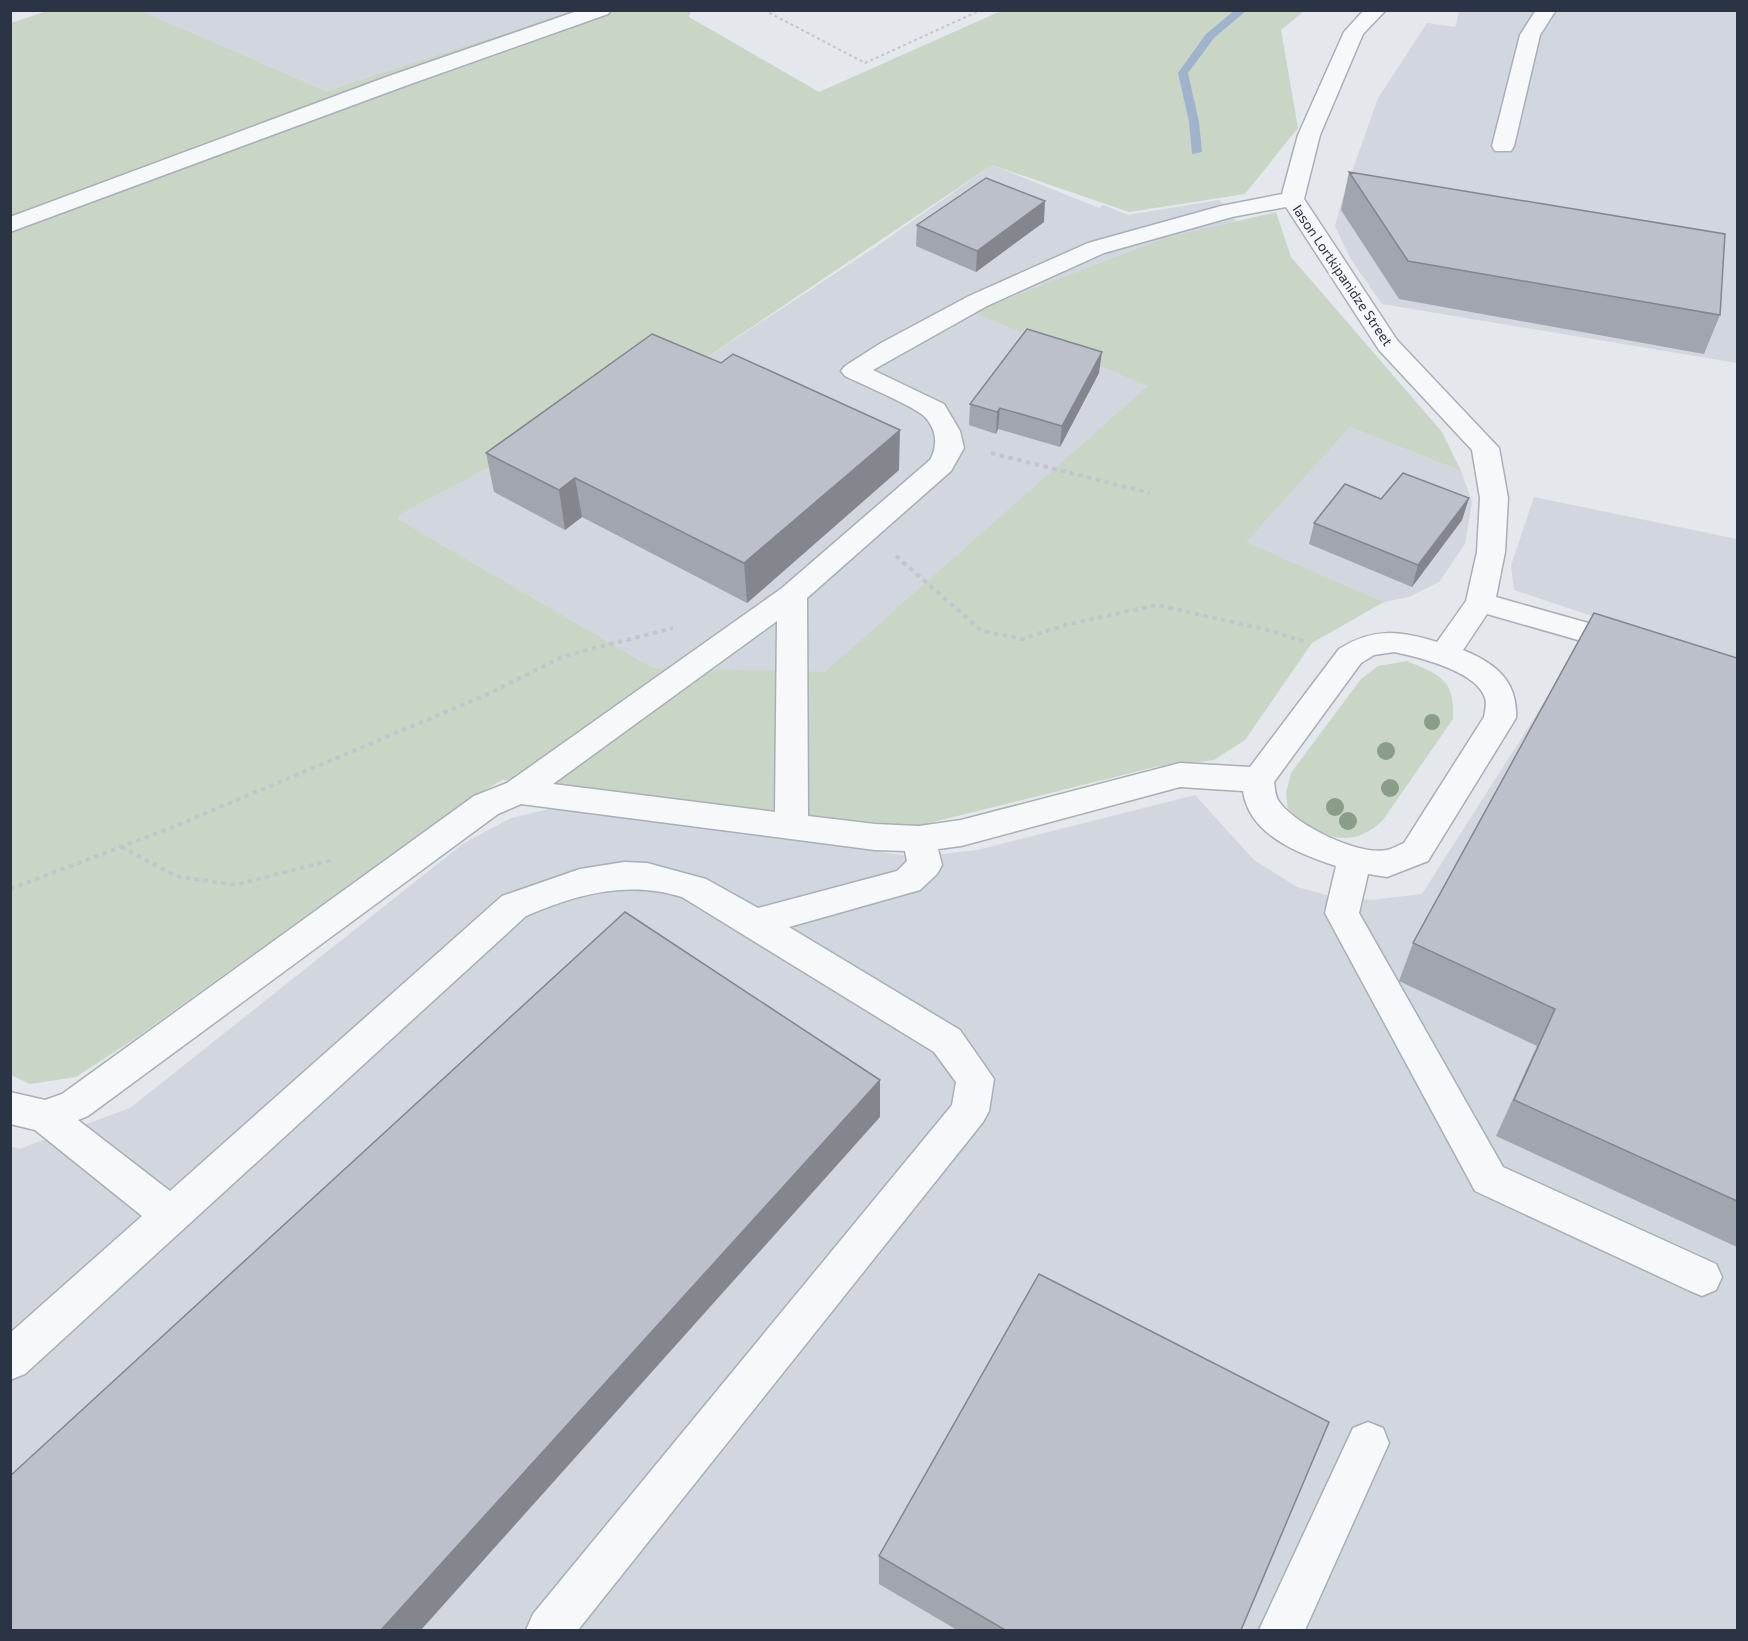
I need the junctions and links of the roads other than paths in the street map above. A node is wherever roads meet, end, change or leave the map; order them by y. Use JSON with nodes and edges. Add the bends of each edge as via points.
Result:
{"nodes":[{"id":1,"x":602,"y":10,"type":"edge"},
{"id":2,"x":1376,"y":10,"type":"edge"},
{"id":3,"x":1546,"y":10,"type":"edge"},
{"id":4,"x":1503,"y":146,"type":"dead end"},
{"id":5,"x":1292,"y":199,"type":"junction"},
{"id":6,"x":10,"y":225,"type":"edge"},
{"id":7,"x":792,"y":595,"type":"junction"},
{"id":8,"x":1480,"y":602,"type":"junction"},
{"id":9,"x":1658,"y":653,"type":"edge"},
{"id":10,"x":1444,"y":656,"type":"junction"},
{"id":11,"x":1258,"y":780,"type":"junction"},
{"id":12,"x":519,"y":792,"type":"junction"},
{"id":13,"x":792,"y":826,"type":"junction"},
{"id":14,"x":919,"y":839,"type":"junction"},
{"id":15,"x":1354,"y":860,"type":"junction"},
{"id":16,"x":754,"y":923,"type":"junction"},
{"id":17,"x":20,"y":1111,"type":"edge"},
{"id":18,"x":171,"y":1215,"type":"junction"},
{"id":19,"x":1702,"y":1277,"type":"dead end"},
{"id":20,"x":10,"y":1360,"type":"edge"},
{"id":21,"x":1368,"y":1443,"type":"dead end"},
{"id":22,"x":549,"y":1630,"type":"edge"},
{"id":23,"x":1282,"y":1630,"type":"edge"}],
"edges":[{"from":1,"to":6,"type":"street","via":[[397,81]]},
{"from":2,"to":5,"type":"street","name":"Iason Lortkipanidze Street","via":[[1354,32],[1308,135]]},
{"from":3,"to":4,"type":"street","via":[[1530,36]]},
{"from":5,"to":7,"type":"street","via":[[1229,211],[1096,248],[978,301],[854,371],[934,410],[947,432],[950,448],[941,465]]},
{"from":5,"to":8,"type":"street","name":"Iason Lortkipanidze Street","via":[[1388,345],[1485,448],[1494,498],[1491,552]]},
{"from":7,"to":12,"type":"street"},
{"from":7,"to":13,"type":"street"},
{"from":8,"to":9,"type":"street"},
{"from":8,"to":10,"type":"street","name":"Iason Lortkipanidze Street"},
{"from":10,"to":11,"type":"street","via":[[1424,647],[1394,642],[1366,646],[1350,656]]},
{"from":10,"to":15,"type":"street","via":[[1489,680],[1501,699],[1500,718],[1416,852],[1387,864]]},
{"from":11,"to":14,"type":"street","via":[[1180,775],[961,833]]},
{"from":11,"to":15,"type":"street","via":[[1261,802],[1282,827],[1315,846]]},
{"from":12,"to":13,"type":"street"},
{"from":12,"to":17,"type":"street","via":[[486,805],[75,1105]]},
{"from":13,"to":14,"type":"street"},
{"from":14,"to":16,"type":"street","via":[[925,866],[909,881]]},
{"from":15,"to":19,"type":"street","via":[[1342,913],[1489,1179]]},
{"from":16,"to":18,"type":"street","via":[[693,888],[648,877],[603,876],[561,885],[514,906]]},
{"from":16,"to":22,"type":"street","via":[[947,1041],[975,1079],[970,1111]]},
{"from":17,"to":18,"type":"street"},
{"from":18,"to":20,"type":"street"},
{"from":21,"to":23,"type":"street"}]}
